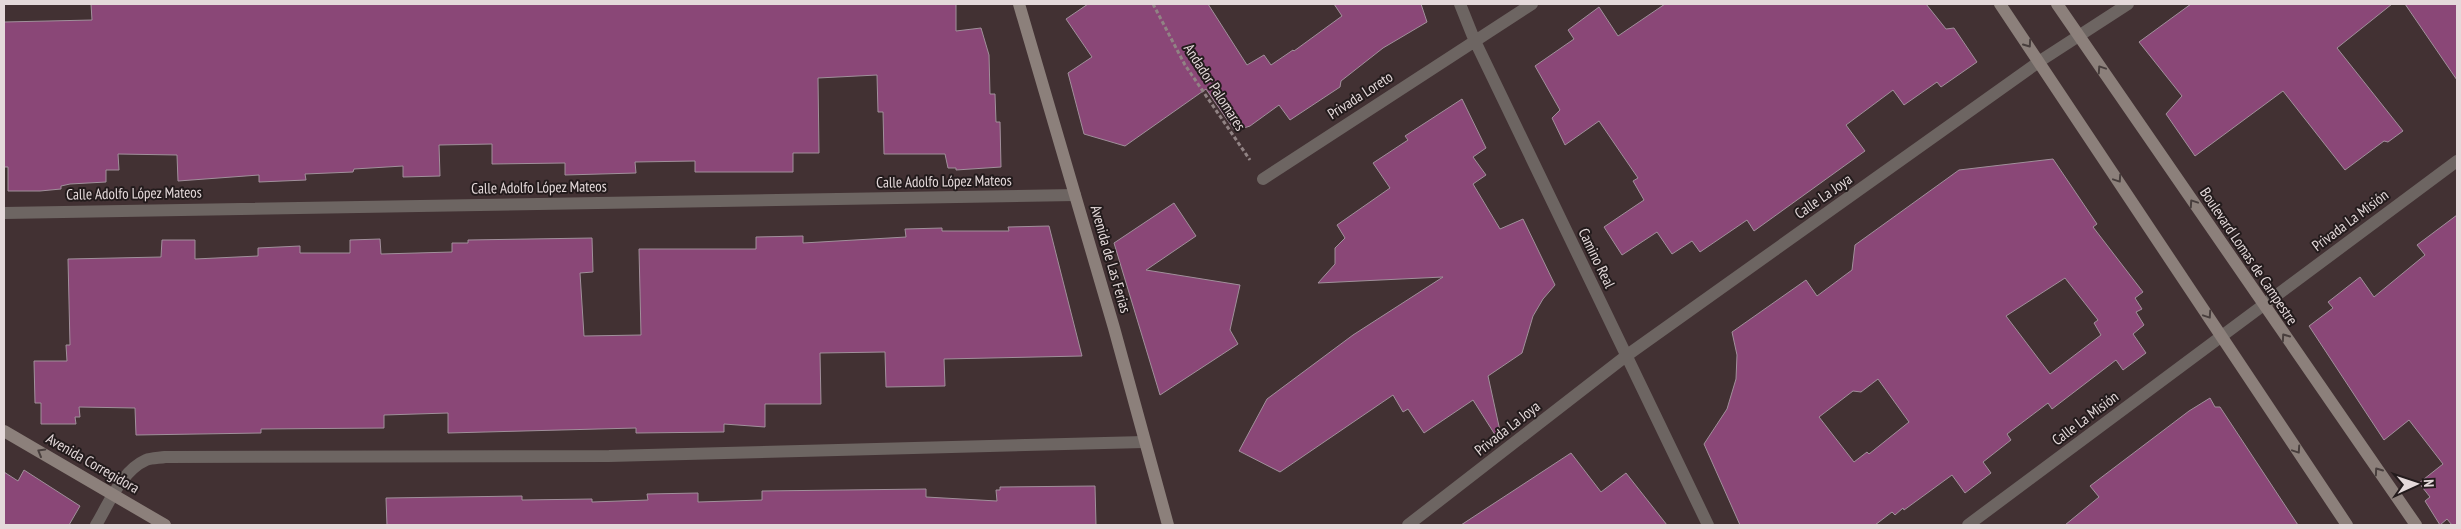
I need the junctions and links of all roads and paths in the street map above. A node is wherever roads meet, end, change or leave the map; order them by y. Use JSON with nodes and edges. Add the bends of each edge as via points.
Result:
{"nodes":[{"id":1,"x":1019,"y":4,"type":"edge"},
{"id":2,"x":1153,"y":4,"type":"edge"},
{"id":3,"x":1460,"y":4,"type":"edge"},
{"id":4,"x":1532,"y":4,"type":"edge"},
{"id":5,"x":2000,"y":4,"type":"edge"},
{"id":6,"x":2056,"y":4,"type":"edge"},
{"id":7,"x":2128,"y":4,"type":"edge"},
{"id":8,"x":2079,"y":36,"type":"junction"},
{"id":9,"x":1474,"y":40,"type":"junction"},
{"id":10,"x":2040,"y":61,"type":"junction"},
{"id":11,"x":2457,"y":161,"type":"edge"},
{"id":12,"x":1263,"y":178,"type":"joint"},
{"id":13,"x":1075,"y":196,"type":"junction"},
{"id":14,"x":4,"y":213,"type":"edge"},
{"id":15,"x":2263,"y":305,"type":"junction"},
{"id":16,"x":2222,"y":336,"type":"junction"},
{"id":17,"x":1626,"y":356,"type":"junction"},
{"id":18,"x":4,"y":431,"type":"edge"},
{"id":19,"x":1144,"y":442,"type":"junction"},
{"id":20,"x":114,"y":494,"type":"junction"},
{"id":21,"x":96,"y":525,"type":"edge"},
{"id":22,"x":165,"y":525,"type":"edge"},
{"id":23,"x":1168,"y":525,"type":"edge"},
{"id":24,"x":1408,"y":525,"type":"edge"},
{"id":25,"x":1708,"y":525,"type":"edge"},
{"id":26,"x":1968,"y":525,"type":"edge"},
{"id":27,"x":2347,"y":525,"type":"edge"},
{"id":28,"x":2416,"y":525,"type":"edge"}],
"edges":[{"from":1,"to":13,"type":"main road","name":"Avenida de Las Ferias"},
{"from":2,"to":12,"type":"path","name":"Andador Palomares","via":[[1185,65]]},
{"from":3,"to":9,"type":"street","name":"Camino Real"},
{"from":4,"to":9,"type":"street","name":"Privada Loreto"},
{"from":5,"to":10,"type":"main road","one_way":true},
{"from":6,"to":8,"type":"main road","name":"Boulevard Lomas de Campestre"},
{"from":7,"to":8,"type":"street"},
{"from":8,"to":10,"type":"street","name":"Calle La Joya"},
{"from":15,"to":8,"type":"main road","name":"Boulevard Lomas de Campestre","one_way":true},
{"from":9,"to":12,"type":"street","name":"Privada Loreto"},
{"from":9,"to":17,"type":"street","name":"Camino Real"},
{"from":10,"to":16,"type":"main road","one_way":true},
{"from":10,"to":17,"type":"street","name":"Calle La Joya"},
{"from":11,"to":15,"type":"street","name":"Privada La Misión"},
{"from":13,"to":14,"type":"street","name":"Calle Adolfo López Mateos"},
{"from":13,"to":19,"type":"main road","name":"Avenida de Las Ferias"},
{"from":15,"to":16,"type":"street","name":"Privada La Misión"},
{"from":28,"to":15,"type":"main road","name":"Boulevard Lomas de Campestre","one_way":true},
{"from":16,"to":26,"type":"street","name":"Calle La Misión"},
{"from":16,"to":27,"type":"main road","one_way":true},
{"from":17,"to":24,"type":"street","name":"Privada La Joya"},
{"from":17,"to":25,"type":"street","name":"Camino Real"},
{"from":20,"to":18,"type":"main road","name":"Avenida Corregidora","one_way":true},
{"from":19,"to":20,"type":"street","via":[[610,456],[165,456],[146,460],[133,468]]},
{"from":19,"to":23,"type":"main road","name":"Avenida de Las Ferias"},
{"from":20,"to":21,"type":"street"},
{"from":20,"to":22,"type":"main road","name":"Avenida Corregidora"}]}
